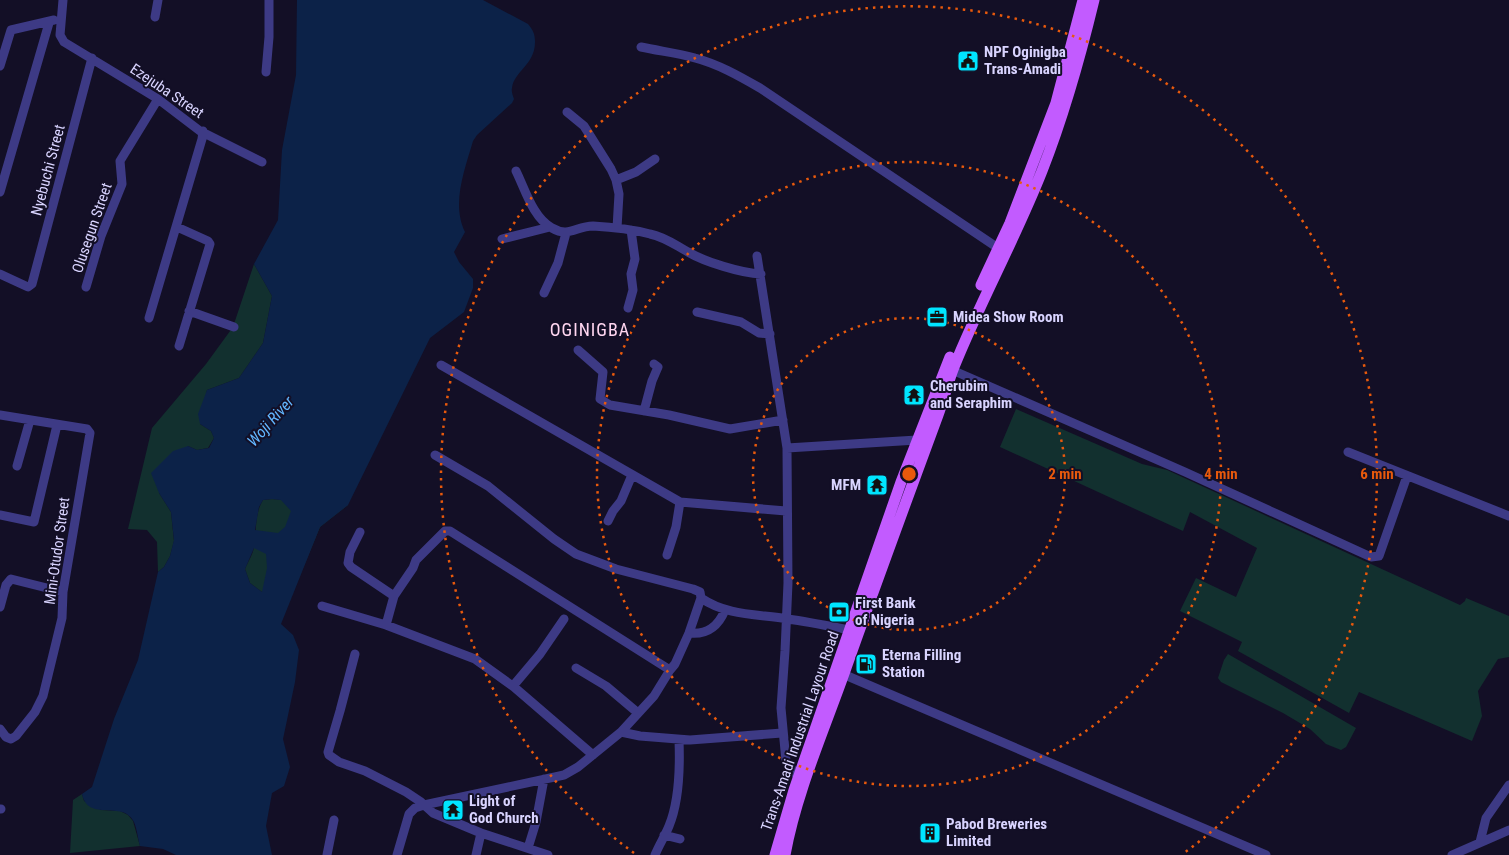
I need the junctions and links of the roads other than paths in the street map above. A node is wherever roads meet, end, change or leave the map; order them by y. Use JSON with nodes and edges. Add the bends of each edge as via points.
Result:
{"nodes":[{"id":1,"x":63,"y":0,"type":"edge"},
{"id":2,"x":158,"y":0,"type":"edge"},
{"id":3,"x":269,"y":0,"type":"edge"},
{"id":4,"x":1083,"y":0,"type":"edge"},
{"id":5,"x":1094,"y":0,"type":"edge"},
{"id":6,"x":60,"y":17,"type":"junction"},
{"id":7,"x":155,"y":17,"type":"dead end"},
{"id":8,"x":49,"y":23,"type":"junction"},
{"id":9,"x":641,"y":47,"type":"dead end"},
{"id":10,"x":92,"y":58,"type":"junction"},
{"id":11,"x":0,"y":66,"type":"edge"},
{"id":12,"x":266,"y":72,"type":"dead end"},
{"id":13,"x":1068,"y":78,"type":"junction"},
{"id":14,"x":158,"y":99,"type":"junction"},
{"id":15,"x":567,"y":112,"type":"dead end"},
{"id":16,"x":203,"y":131,"type":"junction"},
{"id":17,"x":655,"y":160,"type":"dead end"},
{"id":18,"x":262,"y":162,"type":"dead end"},
{"id":19,"x":516,"y":171,"type":"dead end"},
{"id":20,"x":616,"y":180,"type":"junction"},
{"id":21,"x":0,"y":192,"type":"edge"},
{"id":22,"x":177,"y":227,"type":"junction"},
{"id":23,"x":550,"y":227,"type":"junction"},
{"id":24,"x":617,"y":228,"type":"junction"},
{"id":25,"x":631,"y":230,"type":"junction"},
{"id":26,"x":566,"y":233,"type":"junction"},
{"id":27,"x":502,"y":239,"type":"dead end"},
{"id":28,"x":998,"y":248,"type":"junction"},
{"id":29,"x":757,"y":256,"type":"dead end"},
{"id":30,"x":0,"y":274,"type":"edge"},
{"id":31,"x":761,"y":274,"type":"junction"},
{"id":32,"x":86,"y":287,"type":"dead end"},
{"id":33,"x":544,"y":293,"type":"dead end"},
{"id":34,"x":628,"y":308,"type":"dead end"},
{"id":35,"x":189,"y":311,"type":"junction"},
{"id":36,"x":697,"y":312,"type":"dead end"},
{"id":37,"x":149,"y":318,"type":"dead end"},
{"id":38,"x":234,"y":327,"type":"dead end"},
{"id":39,"x":770,"y":334,"type":"junction"},
{"id":40,"x":179,"y":346,"type":"dead end"},
{"id":41,"x":578,"y":350,"type":"dead end"},
{"id":42,"x":654,"y":364,"type":"dead end"},
{"id":43,"x":441,"y":365,"type":"dead end"},
{"id":44,"x":952,"y":370,"type":"junction"},
{"id":45,"x":644,"y":411,"type":"junction"},
{"id":46,"x":0,"y":415,"type":"edge"},
{"id":47,"x":30,"y":420,"type":"junction"},
{"id":48,"x":783,"y":420,"type":"junction"},
{"id":49,"x":57,"y":425,"type":"junction"},
{"id":50,"x":916,"y":440,"type":"junction"},
{"id":51,"x":787,"y":448,"type":"junction"},
{"id":52,"x":1348,"y":452,"type":"dead end"},
{"id":53,"x":435,"y":455,"type":"dead end"},
{"id":54,"x":17,"y":466,"type":"dead end"},
{"id":55,"x":632,"y":475,"type":"junction"},
{"id":56,"x":1407,"y":476,"type":"junction"},
{"id":57,"x":680,"y":502,"type":"junction"},
{"id":58,"x":786,"y":511,"type":"junction"},
{"id":59,"x":0,"y":515,"type":"edge"},
{"id":60,"x":1509,"y":516,"type":"edge"},
{"id":61,"x":608,"y":521,"type":"dead end"},
{"id":62,"x":360,"y":532,"type":"dead end"},
{"id":63,"x":667,"y":555,"type":"dead end"},
{"id":64,"x":63,"y":592,"type":"junction"},
{"id":65,"x":394,"y":596,"type":"junction"},
{"id":66,"x":701,"y":598,"type":"junction"},
{"id":67,"x":322,"y":606,"type":"dead end"},
{"id":68,"x":0,"y":607,"type":"edge"},
{"id":69,"x":725,"y":610,"type":"junction"},
{"id":70,"x":564,"y":619,"type":"dead end"},
{"id":71,"x":787,"y":619,"type":"junction"},
{"id":72,"x":386,"y":625,"type":"junction"},
{"id":73,"x":850,"y":630,"type":"junction"},
{"id":74,"x":689,"y":633,"type":"junction"},
{"id":75,"x":355,"y":654,"type":"dead end"},
{"id":76,"x":576,"y":668,"type":"dead end"},
{"id":77,"x":670,"y":670,"type":"junction"},
{"id":78,"x":840,"y":672,"type":"junction"},
{"id":79,"x":513,"y":686,"type":"junction"},
{"id":80,"x":638,"y":713,"type":"junction"},
{"id":81,"x":0,"y":729,"type":"edge"},
{"id":82,"x":621,"y":732,"type":"junction"},
{"id":83,"x":782,"y":732,"type":"junction"},
{"id":84,"x":680,"y":740,"type":"junction"},
{"id":85,"x":594,"y":755,"type":"junction"},
{"id":86,"x":798,"y":777,"type":"junction"},
{"id":87,"x":544,"y":779,"type":"junction"},
{"id":88,"x":1509,"y":785,"type":"edge"},
{"id":89,"x":424,"y":805,"type":"junction"},
{"id":90,"x":334,"y":820,"type":"dead end"},
{"id":91,"x":1509,"y":830,"type":"edge"},
{"id":92,"x":481,"y":833,"type":"junction"},
{"id":93,"x":664,"y":835,"type":"junction"},
{"id":94,"x":680,"y":839,"type":"dead end"},
{"id":95,"x":1480,"y":842,"type":"junction"},
{"id":96,"x":528,"y":848,"type":"junction"},
{"id":97,"x":327,"y":855,"type":"edge"},
{"id":98,"x":397,"y":855,"type":"edge"},
{"id":99,"x":476,"y":855,"type":"edge"},
{"id":100,"x":548,"y":855,"type":"edge"},
{"id":101,"x":655,"y":855,"type":"edge"},
{"id":102,"x":775,"y":855,"type":"edge"},
{"id":103,"x":784,"y":855,"type":"edge"},
{"id":104,"x":1266,"y":855,"type":"edge"},
{"id":105,"x":1452,"y":855,"type":"edge"}],
"edges":[{"from":1,"to":6,"type":"street","name":"Ezejuba Street"},
{"from":2,"to":7,"type":"street"},
{"from":3,"to":12,"type":"street"},
{"from":4,"to":13,"type":"main road","name":"Trans-Amadi Industrial Layour Road"},
{"from":5,"to":13,"type":"main road","name":"Trans-Amadi Industrial Layour Road"},
{"from":6,"to":8,"type":"street"},
{"from":6,"to":10,"type":"street","name":"Ezejuba Street","via":[[61,39]]},
{"from":8,"to":11,"type":"street","via":[[11,30]]},
{"from":8,"to":21,"type":"street"},
{"from":9,"to":28,"type":"street","via":[[696,58],[751,83]]},
{"from":10,"to":14,"type":"street","name":"Ezejuba Street"},
{"from":10,"to":30,"type":"street","name":"Nyebuchi Street","via":[[32,284],[28,287]]},
{"from":13,"to":28,"type":"main road","name":"Trans-Amadi Industrial Layour Road"},
{"from":13,"to":44,"type":"main road","name":"Trans-Amadi Industrial Layour Road","via":[[1046,161]]},
{"from":14,"to":16,"type":"street","name":"Ezejuba Street"},
{"from":14,"to":32,"type":"street","name":"Olusegun Street","via":[[120,161],[122,184],[101,236]]},
{"from":15,"to":20,"type":"street","via":[[584,126]]},
{"from":16,"to":18,"type":"street"},
{"from":16,"to":22,"type":"street","name":"Ezejuba Street"},
{"from":17,"to":20,"type":"street"},
{"from":19,"to":23,"type":"street","via":[[536,211]]},
{"from":20,"to":24,"type":"street","via":[[619,194]]},
{"from":22,"to":35,"type":"street","via":[[210,242]]},
{"from":22,"to":37,"type":"street","name":"Ezejuba Street"},
{"from":23,"to":26,"type":"street"},
{"from":23,"to":27,"type":"street"},
{"from":24,"to":25,"type":"street"},
{"from":24,"to":26,"type":"street","via":[[591,226]]},
{"from":25,"to":31,"type":"street","via":[[663,238],[695,256],[727,267]]},
{"from":25,"to":34,"type":"street","via":[[635,259]]},
{"from":26,"to":33,"type":"street","via":[[558,264]]},
{"from":28,"to":50,"type":"main road","name":"Trans-Amadi Industrial Layour Road"},
{"from":29,"to":31,"type":"street"},
{"from":31,"to":39,"type":"street"},
{"from":35,"to":38,"type":"street"},
{"from":35,"to":40,"type":"street"},
{"from":36,"to":39,"type":"street","via":[[741,322],[759,333]]},
{"from":39,"to":48,"type":"street"},
{"from":41,"to":45,"type":"street","via":[[603,372],[600,399],[603,402]]},
{"from":42,"to":45,"type":"street","via":[[658,367]]},
{"from":43,"to":55,"type":"street"},
{"from":44,"to":56,"type":"street","via":[[1371,557],[1379,556]]},
{"from":44,"to":78,"type":"main road","name":"Trans-Amadi Industrial Layour Road"},
{"from":45,"to":48,"type":"street","via":[[730,429]]},
{"from":46,"to":47,"type":"street","name":"Mini-Otudor Street"},
{"from":47,"to":49,"type":"street","name":"Mini-Otudor Street"},
{"from":47,"to":54,"type":"street"},
{"from":48,"to":51,"type":"street"},
{"from":49,"to":59,"type":"street","via":[[34,522]]},
{"from":49,"to":64,"type":"street","name":"Mini-Otudor Street","via":[[87,429],[90,433]]},
{"from":50,"to":51,"type":"street"},
{"from":50,"to":73,"type":"main road","name":"Trans-Amadi Industrial Layour Road"},
{"from":51,"to":58,"type":"street"},
{"from":52,"to":56,"type":"street"},
{"from":53,"to":66,"type":"street","via":[[494,490],[576,554],[616,569],[693,588],[700,592]]},
{"from":55,"to":57,"type":"street"},
{"from":55,"to":61,"type":"street"},
{"from":56,"to":60,"type":"street"},
{"from":57,"to":58,"type":"street"},
{"from":57,"to":63,"type":"street"},
{"from":58,"to":71,"type":"street"},
{"from":62,"to":65,"type":"street","via":[[348,563]]},
{"from":64,"to":68,"type":"street","via":[[11,579]]},
{"from":64,"to":81,"type":"street","name":"Mini-Otudor Street","via":[[62,618],[40,704],[16,736],[6,737]]},
{"from":65,"to":72,"type":"street"},
{"from":65,"to":77,"type":"street","via":[[416,560],[445,531],[450,530]]},
{"from":66,"to":69,"type":"street"},
{"from":66,"to":74,"type":"street"},
{"from":67,"to":72,"type":"street"},
{"from":69,"to":71,"type":"street"},
{"from":69,"to":74,"type":"street","via":[[710,629],[702,634]]},
{"from":70,"to":79,"type":"street"},
{"from":71,"to":73,"type":"street"},
{"from":71,"to":83,"type":"street","via":[[781,691]]},
{"from":72,"to":79,"type":"street","via":[[472,657]]},
{"from":73,"to":78,"type":"main road","name":"Trans-Amadi Industrial Layour Road"},
{"from":74,"to":77,"type":"street"},
{"from":75,"to":89,"type":"street","via":[[329,755],[385,780]]},
{"from":76,"to":80,"type":"street","via":[[606,686]]},
{"from":77,"to":80,"type":"street","via":[[654,696]]},
{"from":78,"to":86,"type":"main road","name":"Trans-Amadi Industrial Layour Road"},
{"from":78,"to":103,"type":"main road","name":"Trans-Amadi Industrial Layour Road"},
{"from":78,"to":104,"type":"street"},
{"from":79,"to":85,"type":"street"},
{"from":80,"to":82,"type":"street"},
{"from":82,"to":84,"type":"street"},
{"from":82,"to":85,"type":"street"},
{"from":83,"to":84,"type":"street"},
{"from":83,"to":86,"type":"street","via":[[786,761]]},
{"from":84,"to":93,"type":"street","via":[[674,810]]},
{"from":85,"to":87,"type":"street","via":[[570,773]]},
{"from":86,"to":102,"type":"main road","name":"Trans-Amadi Industrial Layour Road"},
{"from":87,"to":89,"type":"street"},
{"from":87,"to":96,"type":"street"},
{"from":88,"to":95,"type":"street","via":[[1486,818]]},
{"from":89,"to":92,"type":"street","via":[[433,813]]},
{"from":89,"to":98,"type":"street","via":[[409,814]]},
{"from":90,"to":97,"type":"street"},
{"from":91,"to":95,"type":"street"},
{"from":92,"to":96,"type":"street"},
{"from":92,"to":99,"type":"street"},
{"from":93,"to":94,"type":"street"},
{"from":93,"to":101,"type":"street"},
{"from":95,"to":105,"type":"street"},
{"from":96,"to":100,"type":"street"}]}
